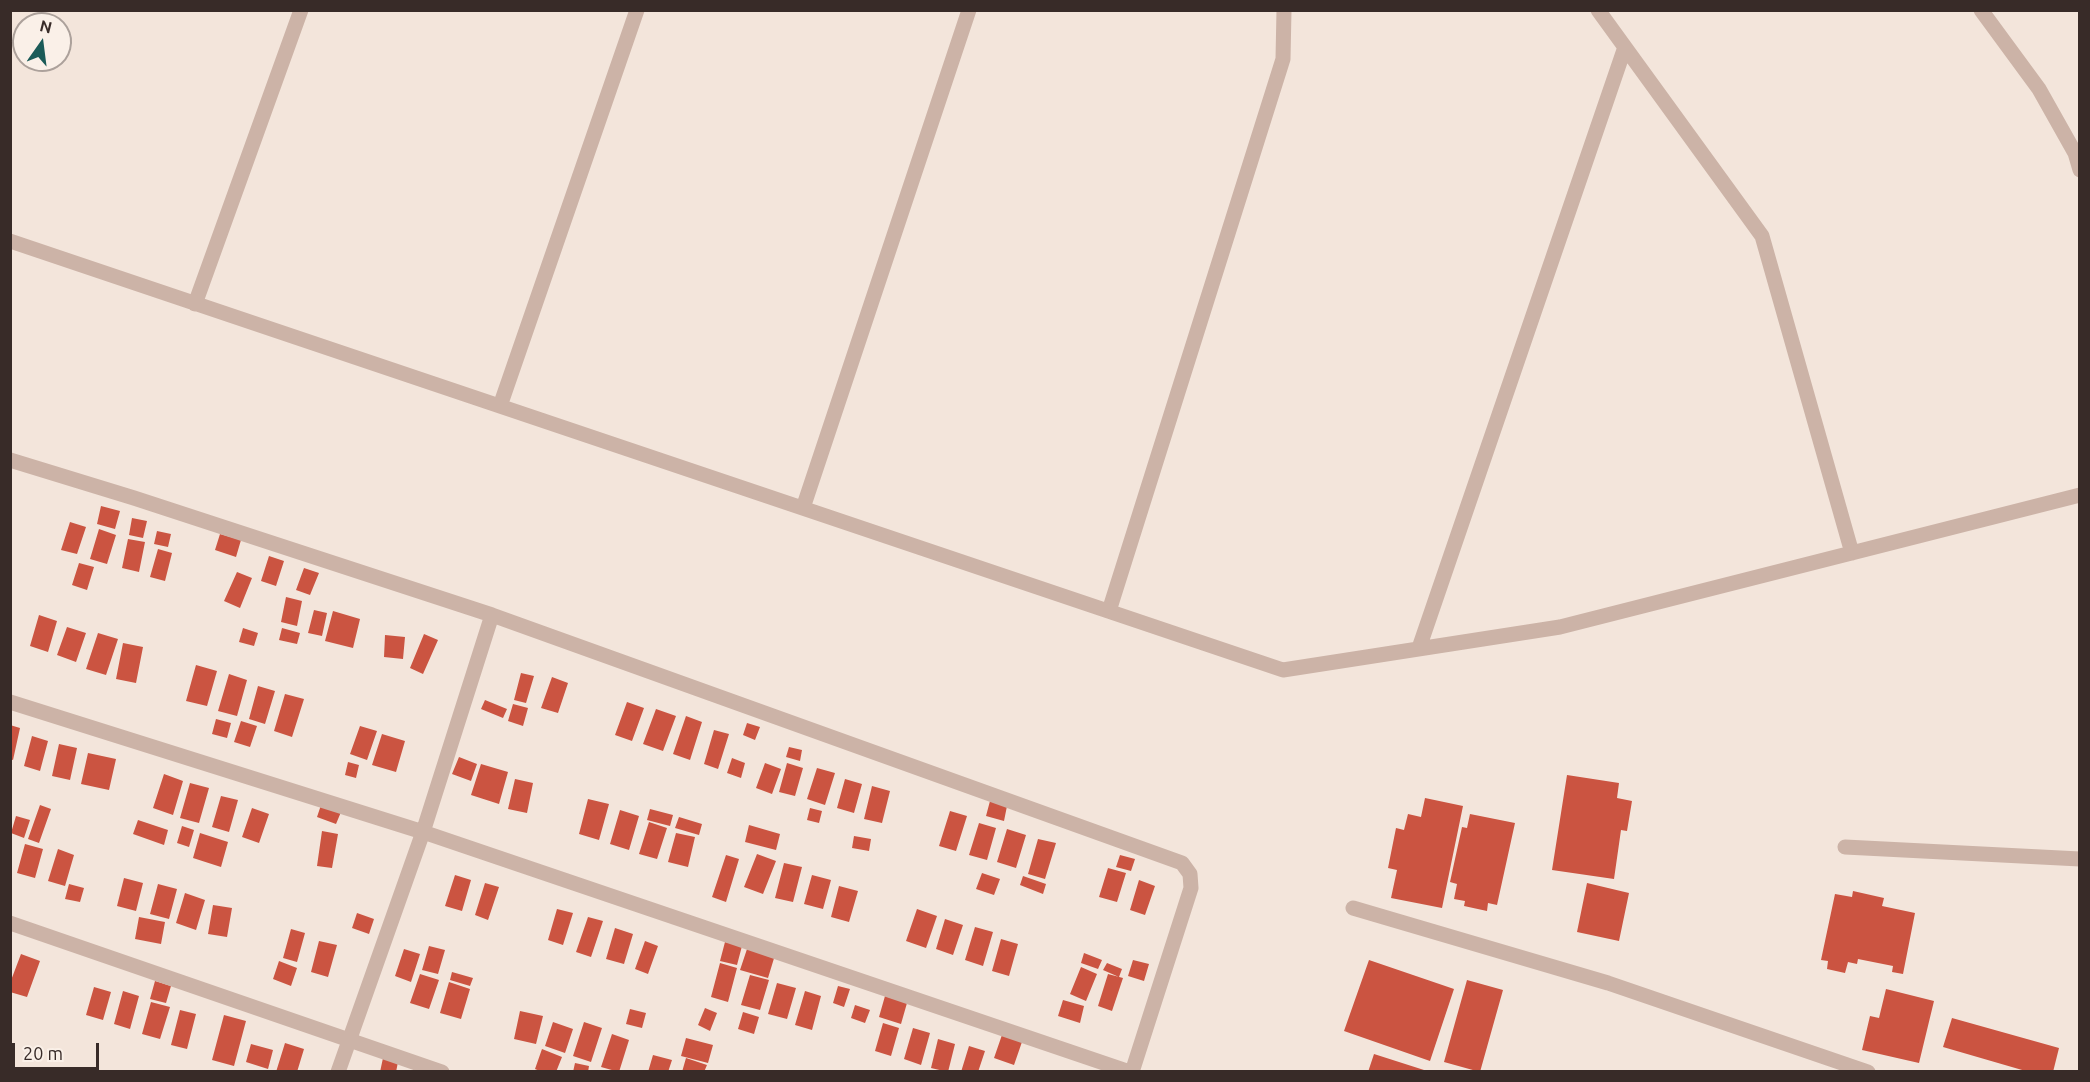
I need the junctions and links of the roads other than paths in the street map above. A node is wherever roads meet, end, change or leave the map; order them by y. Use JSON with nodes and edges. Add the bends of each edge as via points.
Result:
{"nodes":[{"id":1,"x":301,"y":10,"type":"edge"},
{"id":2,"x":638,"y":10,"type":"edge"},
{"id":3,"x":969,"y":10,"type":"edge"},
{"id":4,"x":1284,"y":10,"type":"edge"},
{"id":5,"x":1598,"y":10,"type":"edge"},
{"id":6,"x":1981,"y":10,"type":"edge"},
{"id":7,"x":1625,"y":47,"type":"junction"},
{"id":8,"x":2079,"y":170,"type":"edge"},
{"id":9,"x":10,"y":242,"type":"edge"},
{"id":10,"x":195,"y":304,"type":"junction"},
{"id":11,"x":500,"y":406,"type":"junction"},
{"id":12,"x":10,"y":460,"type":"edge"},
{"id":13,"x":2079,"y":495,"type":"edge"},
{"id":14,"x":803,"y":508,"type":"junction"},
{"id":15,"x":1852,"y":553,"type":"junction"},
{"id":16,"x":1109,"y":611,"type":"junction"},
{"id":17,"x":492,"y":615,"type":"junction"},
{"id":18,"x":1419,"y":648,"type":"junction"},
{"id":19,"x":10,"y":702,"type":"edge"},
{"id":20,"x":423,"y":832,"type":"junction"},
{"id":21,"x":1845,"y":847,"type":"dead end"},
{"id":22,"x":2079,"y":859,"type":"edge"},
{"id":23,"x":1353,"y":908,"type":"dead end"},
{"id":24,"x":10,"y":923,"type":"edge"},
{"id":25,"x":349,"y":1040,"type":"junction"},
{"id":26,"x":338,"y":1071,"type":"edge"},
{"id":27,"x":442,"y":1071,"type":"edge"},
{"id":28,"x":1131,"y":1071,"type":"edge"},
{"id":29,"x":1868,"y":1071,"type":"edge"}],
"edges":[{"from":1,"to":10,"type":"street"},
{"from":2,"to":11,"type":"street"},
{"from":3,"to":14,"type":"street"},
{"from":4,"to":16,"type":"street","via":[[1283,59]]},
{"from":5,"to":7,"type":"street"},
{"from":6,"to":8,"type":"street","via":[[2038,89],[2076,153]]},
{"from":7,"to":15,"type":"street","via":[[1762,236]]},
{"from":7,"to":18,"type":"street"},
{"from":9,"to":10,"type":"street"},
{"from":10,"to":11,"type":"street"},
{"from":11,"to":14,"type":"street"},
{"from":12,"to":17,"type":"street"},
{"from":13,"to":15,"type":"street"},
{"from":14,"to":16,"type":"street"},
{"from":15,"to":18,"type":"street","via":[[1560,627]]},
{"from":16,"to":18,"type":"street","via":[[1282,670]]},
{"from":17,"to":20,"type":"street"},
{"from":17,"to":28,"type":"street","via":[[1182,863],[1190,874],[1191,888]]},
{"from":19,"to":20,"type":"street"},
{"from":20,"to":25,"type":"street"},
{"from":20,"to":28,"type":"street"},
{"from":21,"to":22,"type":"street"},
{"from":23,"to":29,"type":"street","via":[[1608,983]]},
{"from":24,"to":25,"type":"street"},
{"from":25,"to":26,"type":"street"},
{"from":25,"to":27,"type":"street"}]}
